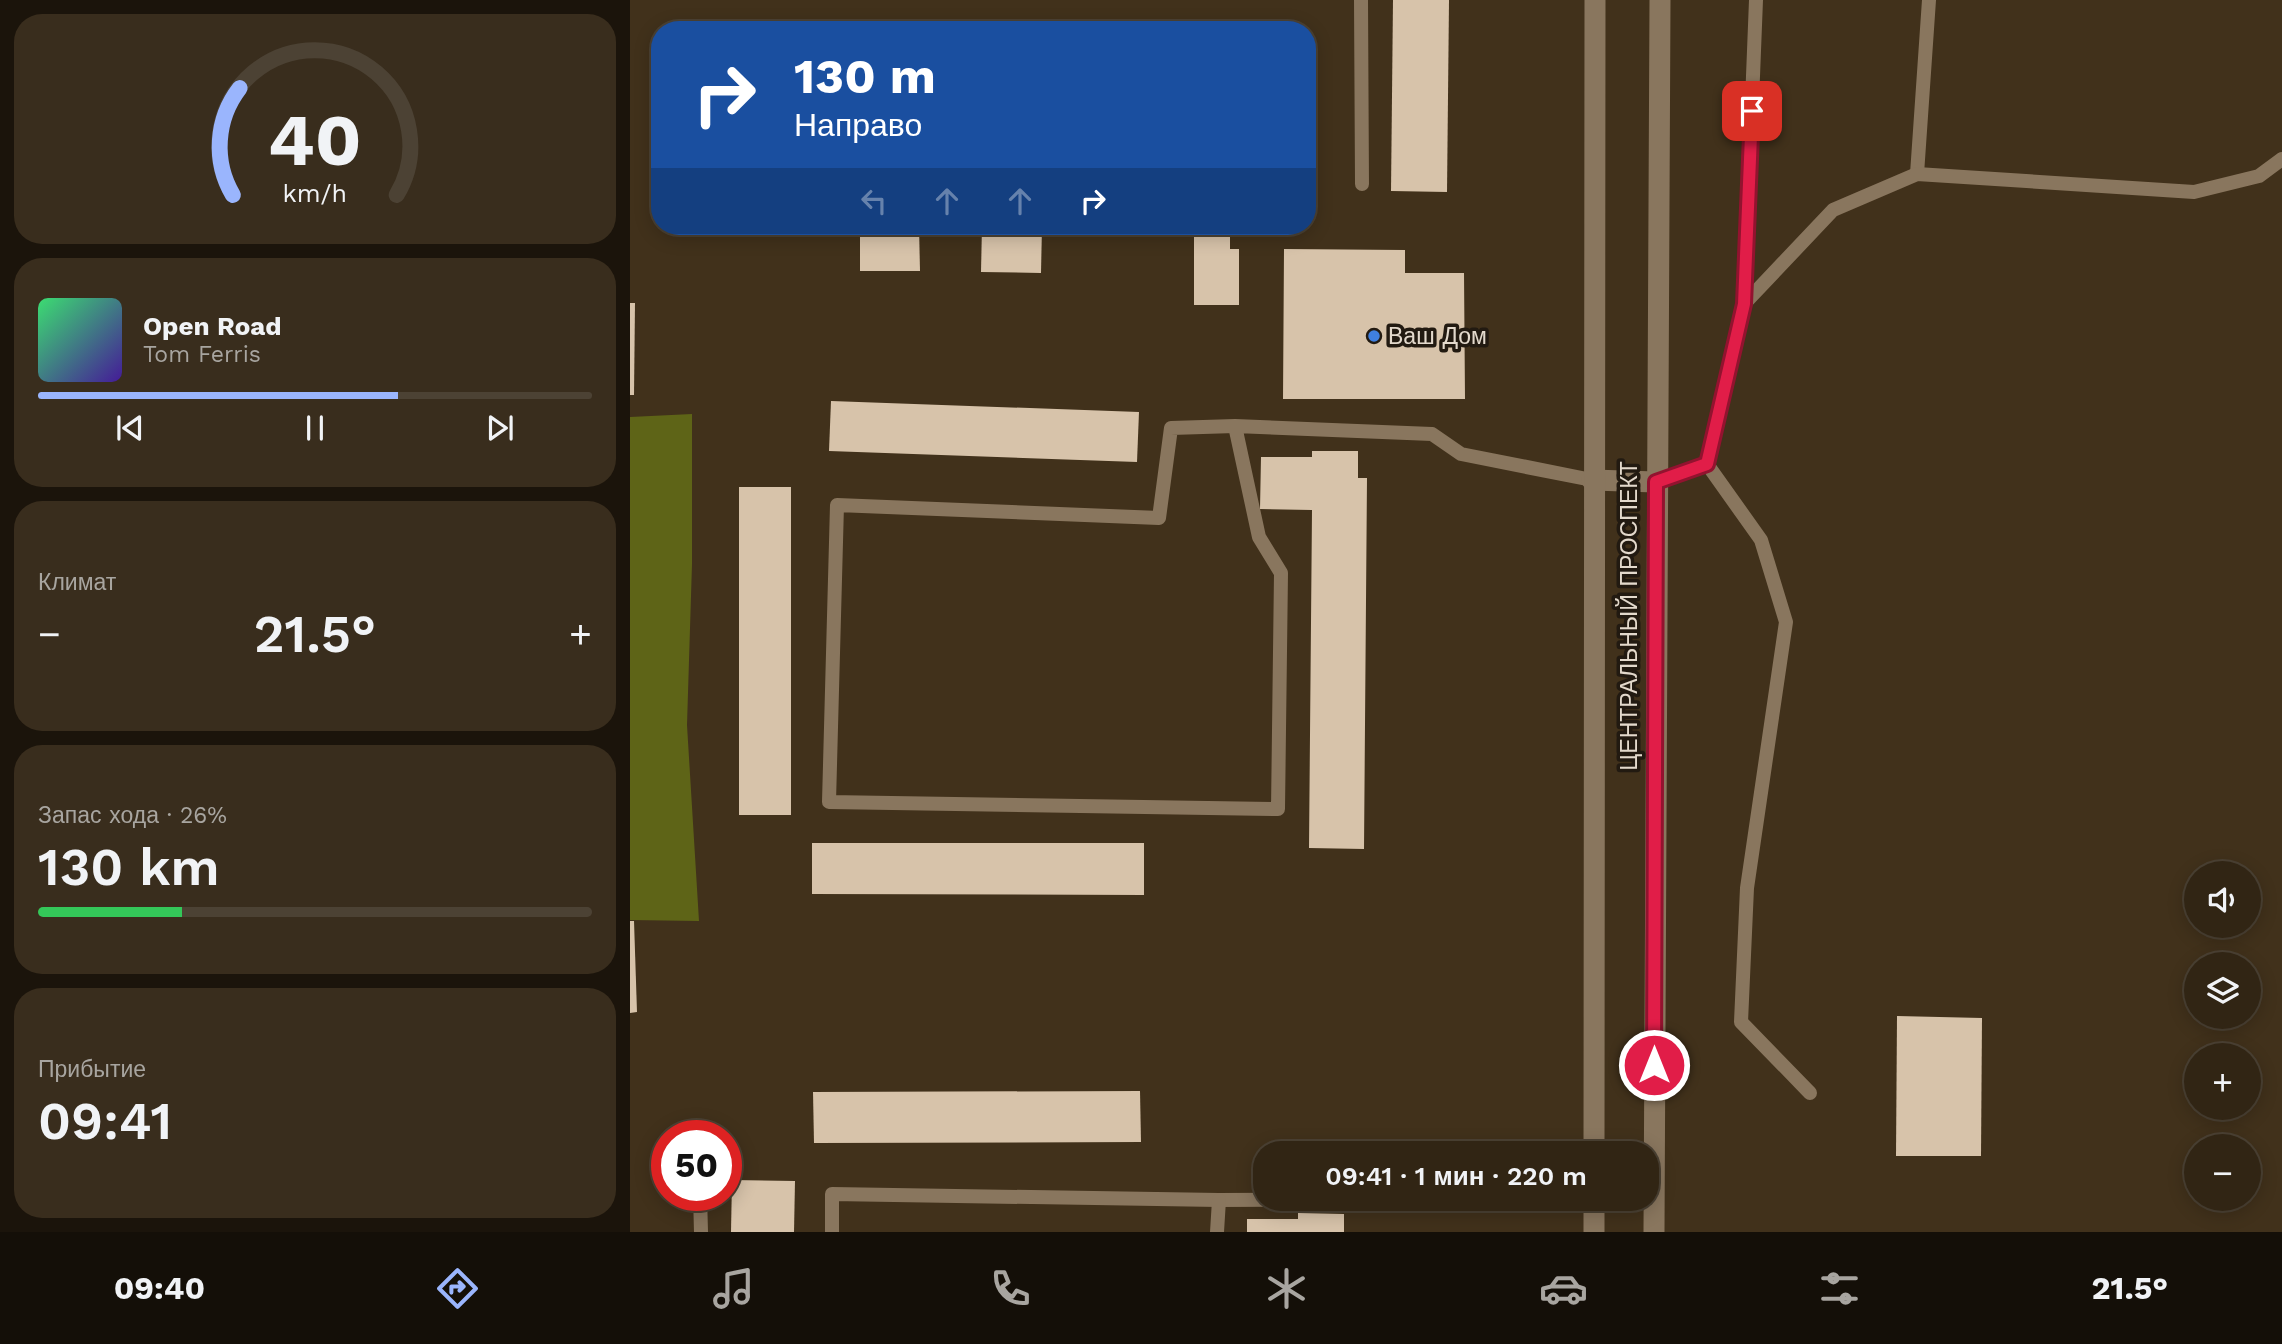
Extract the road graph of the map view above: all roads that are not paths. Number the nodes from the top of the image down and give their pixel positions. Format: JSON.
{"nodes":[{"id":1,"x":1361,"y":0,"type":"edge"},
{"id":2,"x":1595,"y":0,"type":"edge"},
{"id":3,"x":1660,"y":0,"type":"edge"},
{"id":4,"x":1756,"y":0,"type":"edge"},
{"id":5,"x":1929,"y":0,"type":"edge"},
{"id":6,"x":2282,"y":159,"type":"edge"},
{"id":7,"x":1917,"y":174,"type":"junction"},
{"id":8,"x":1362,"y":184,"type":"dead end"},
{"id":9,"x":1744,"y":304,"type":"junction"},
{"id":10,"x":1262,"y":418,"type":"dead end"},
{"id":11,"x":1235,"y":426,"type":"junction"},
{"id":12,"x":1707,"y":464,"type":"junction"},
{"id":13,"x":1592,"y":480,"type":"junction"},
{"id":14,"x":1656,"y":482,"type":"junction"},
{"id":15,"x":1810,"y":1093,"type":"dead end"},
{"id":16,"x":1594,"y":1141,"type":"edge"},
{"id":17,"x":1219,"y":1200,"type":"junction"},
{"id":18,"x":1253,"y":1200,"type":"edge"},
{"id":19,"x":701,"y":1211,"type":"edge"},
{"id":20,"x":1594,"y":1211,"type":"edge"},
{"id":21,"x":702,"y":1232,"type":"edge"},
{"id":22,"x":832,"y":1232,"type":"edge"},
{"id":23,"x":1217,"y":1232,"type":"edge"},
{"id":24,"x":1594,"y":1232,"type":"edge"},
{"id":25,"x":1654,"y":1232,"type":"edge"}],
"edges":[{"from":1,"to":8,"type":"lane"},
{"from":2,"to":13,"type":"main road","name":"ЦЕНТРАЛЬНЫЙ ПРОСПЕКТ"},
{"from":3,"to":14,"type":"main road","name":"ЦЕНТРАЛЬНЫЙ ПРОСПЕКТ"},
{"from":4,"to":9,"type":"lane"},
{"from":5,"to":7,"type":"lane"},
{"from":6,"to":7,"type":"lane"},
{"from":7,"to":9,"type":"lane"},
{"from":9,"to":12,"type":"lane"},
{"from":10,"to":11,"type":"lane"},
{"from":11,"to":11,"type":"lane"},
{"from":11,"to":13,"type":"lane"},
{"from":12,"to":14,"type":"lane"},
{"from":12,"to":15,"type":"lane"},
{"from":13,"to":14,"type":"main road"},
{"from":13,"to":16,"type":"main road","name":"ЦЕНТРАЛЬНЫЙ ПРОСПЕКТ"},
{"from":14,"to":25,"type":"main road","name":"ЦЕНТРАЛЬНЫЙ ПРОСПЕКТ"},
{"from":17,"to":18,"type":"lane"},
{"from":17,"to":22,"type":"lane"},
{"from":17,"to":23,"type":"lane"},
{"from":19,"to":21,"type":"lane"},
{"from":20,"to":24,"type":"main road"}]}
